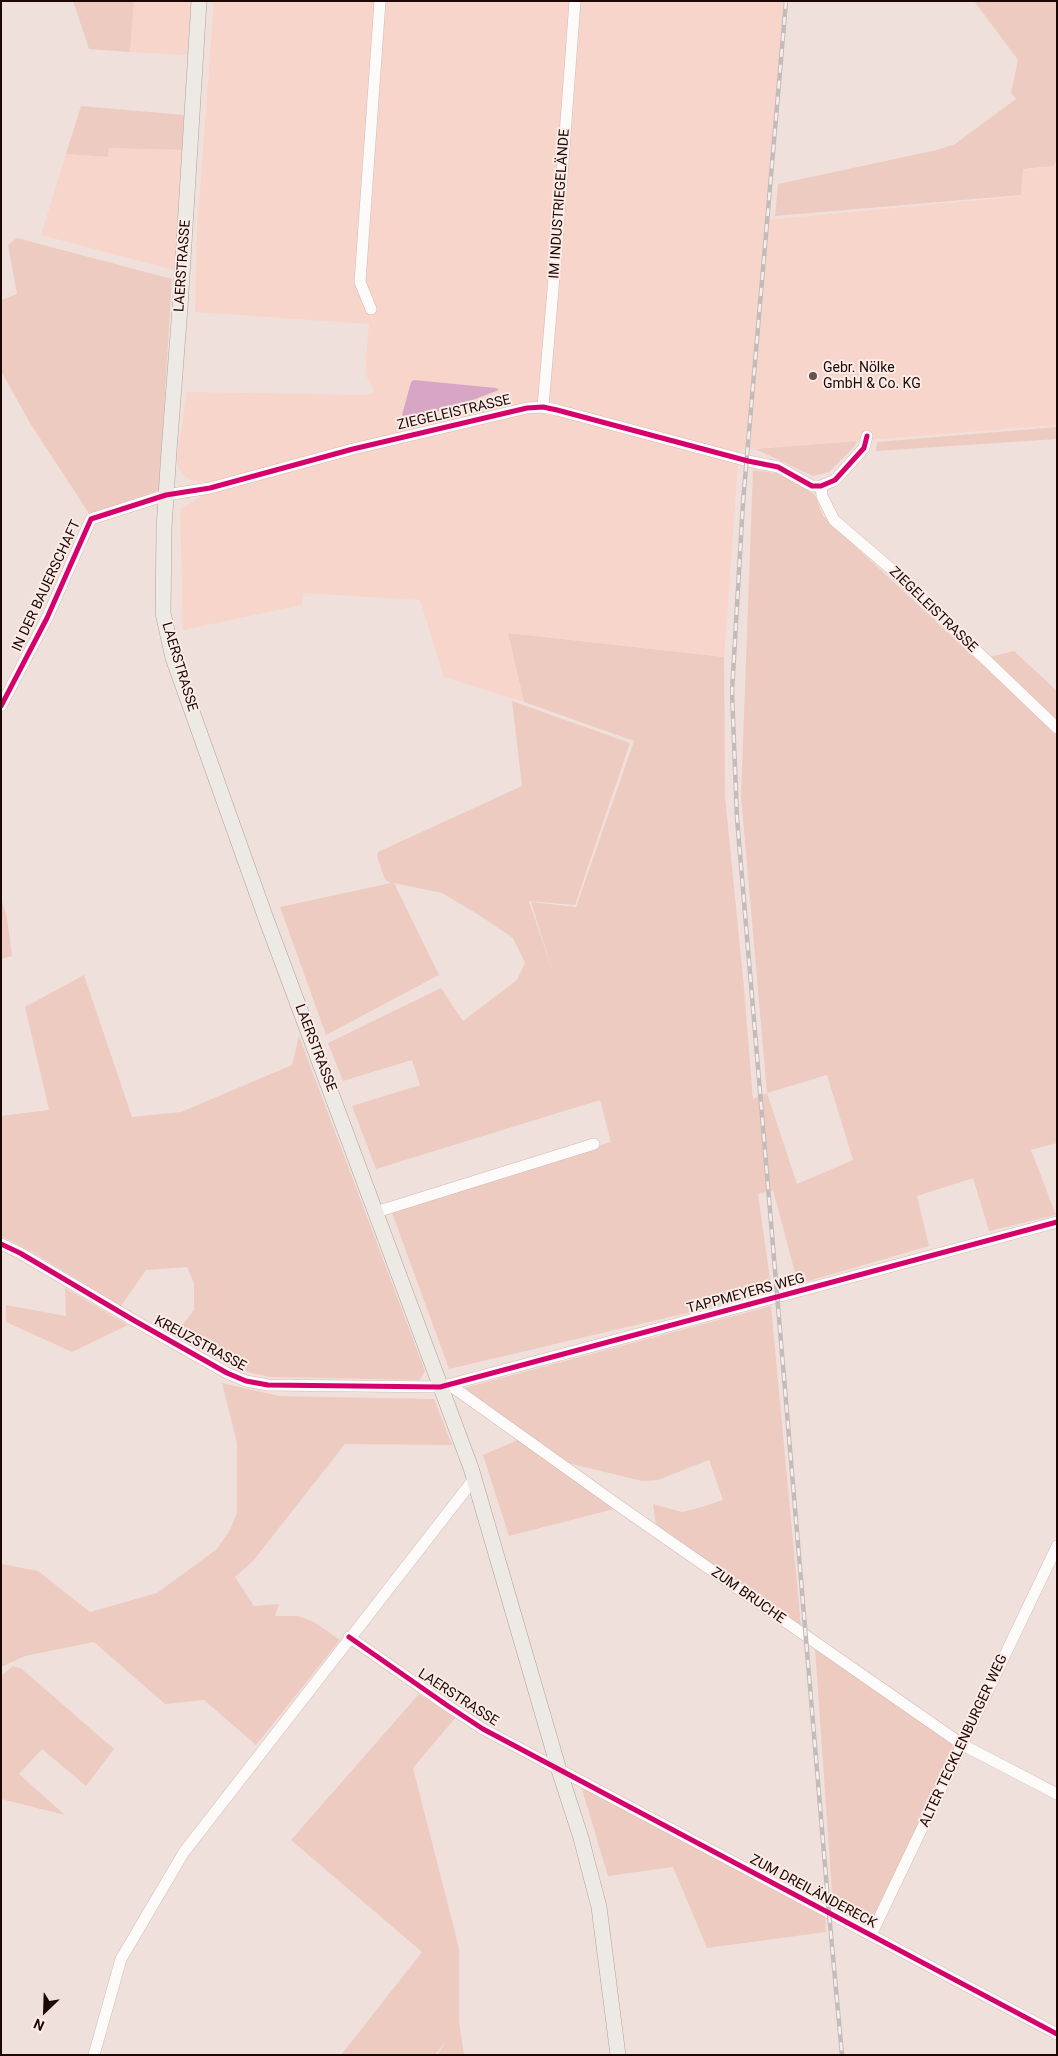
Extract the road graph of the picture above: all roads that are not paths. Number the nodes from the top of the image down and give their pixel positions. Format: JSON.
{"nodes":[{"id":1,"x":199,"y":1,"type":"edge"},
{"id":2,"x":380,"y":1,"type":"edge"},
{"id":3,"x":575,"y":1,"type":"edge"},
{"id":4,"x":371,"y":309,"type":"dead end"},
{"id":5,"x":543,"y":408,"type":"junction"},
{"id":6,"x":868,"y":436,"type":"dead end"},
{"id":7,"x":820,"y":486,"type":"junction"},
{"id":8,"x":166,"y":495,"type":"junction"},
{"id":9,"x":1,"y":706,"type":"edge"},
{"id":10,"x":1057,"y":728,"type":"edge"},
{"id":11,"x":594,"y":1144,"type":"dead end"},
{"id":12,"x":376,"y":1212,"type":"junction"},
{"id":13,"x":1057,"y":1222,"type":"edge"},
{"id":14,"x":1,"y":1244,"type":"edge"},
{"id":15,"x":444,"y":1386,"type":"junction"},
{"id":16,"x":474,"y":1479,"type":"junction"},
{"id":17,"x":1057,"y":1546,"type":"edge"},
{"id":18,"x":349,"y":1637,"type":"junction"},
{"id":19,"x":963,"y":1745,"type":"junction"},
{"id":20,"x":559,"y":1770,"type":"junction"},
{"id":21,"x":1057,"y":1794,"type":"edge"},
{"id":22,"x":871,"y":1935,"type":"junction"},
{"id":23,"x":1057,"y":2034,"type":"edge"},
{"id":24,"x":94,"y":2055,"type":"edge"},
{"id":25,"x":618,"y":2055,"type":"edge"}],
"edges":[{"from":1,"to":8,"type":"main road","name":"LAERSTRASSE"},
{"from":2,"to":4,"type":"street"},
{"from":3,"to":5,"type":"street","name":"IM INDUSTRIEGELÄNDE"},
{"from":5,"to":7,"type":"street","name":"ZIEGELEISTRASSE"},
{"from":5,"to":8,"type":"street","name":"ZIEGELEISTRASSE"},
{"from":6,"to":7,"type":"street"},
{"from":7,"to":10,"type":"street","name":"ZIEGELEISTRASSE"},
{"from":8,"to":9,"type":"street","name":"IN DER BAUERSCHAFT"},
{"from":8,"to":12,"type":"main road","name":"LAERSTRASSE"},
{"from":11,"to":12,"type":"street"},
{"from":12,"to":15,"type":"main road","name":"LAERSTRASSE"},
{"from":13,"to":15,"type":"street","name":"TAPPMEYERS WEG"},
{"from":14,"to":15,"type":"street","name":"KREUZSTRASSE"},
{"from":15,"to":16,"type":"main road","name":"LAERSTRASSE"},
{"from":15,"to":19,"type":"street","name":"ZUM BRUCHE"},
{"from":16,"to":18,"type":"street"},
{"from":16,"to":20,"type":"main road","name":"LAERSTRASSE"},
{"from":17,"to":19,"type":"street","name":"ALTER TECKLENBURGER WEG"},
{"from":18,"to":20,"type":"street","name":"LAERSTRASSE"},
{"from":18,"to":24,"type":"street"},
{"from":19,"to":21,"type":"street","name":"ZUM BRUCHE"},
{"from":19,"to":22,"type":"street","name":"ALTER TECKLENBURGER WEG"},
{"from":20,"to":22,"type":"street","name":"ZUM DREILÄNDERECK"},
{"from":20,"to":25,"type":"main road","name":"LAERSTRASSE"},
{"from":22,"to":23,"type":"street","name":"ZUM DREILÄNDERECK"}]}
